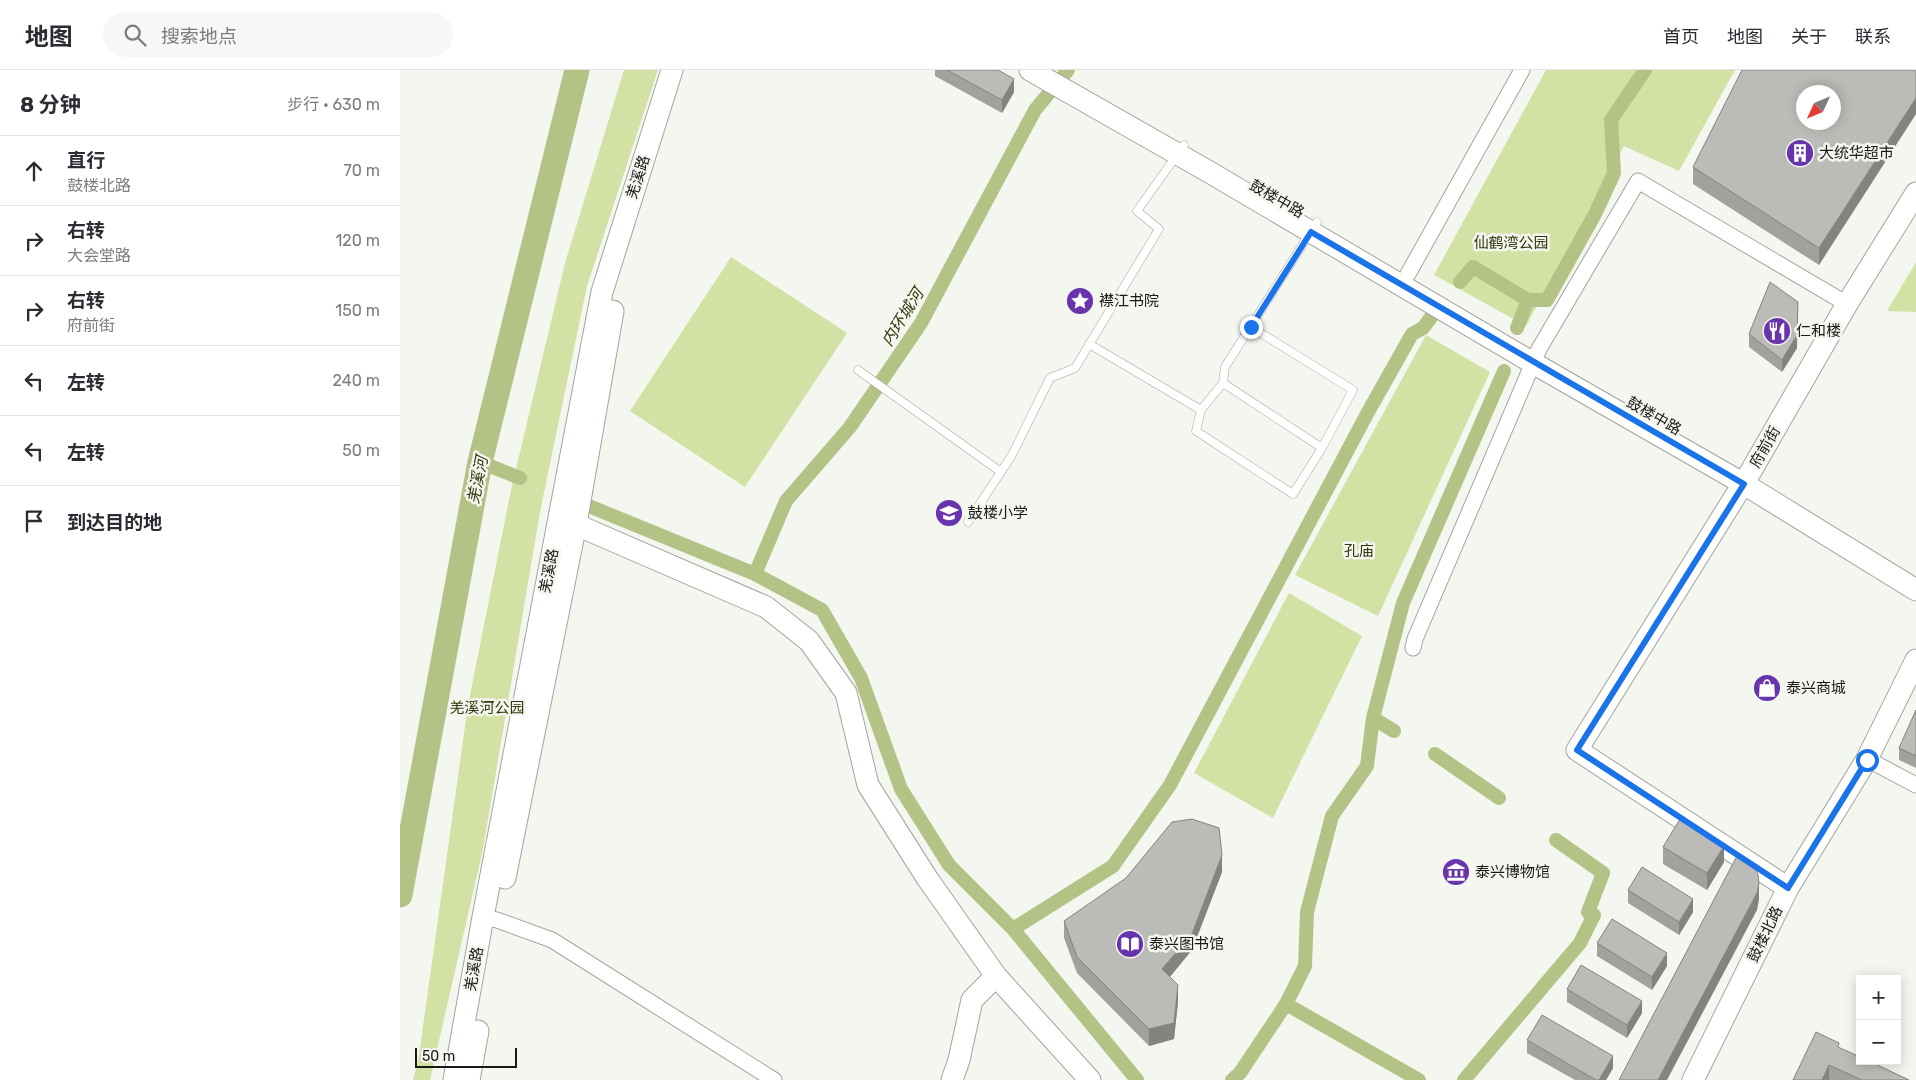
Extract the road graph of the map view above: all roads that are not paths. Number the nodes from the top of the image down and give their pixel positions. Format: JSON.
{"nodes":[{"id":1,"x":672,"y":70,"type":"edge"},
{"id":2,"x":687,"y":70,"type":"edge"},
{"id":3,"x":1030,"y":70,"type":"edge"},
{"id":4,"x":1522,"y":70,"type":"edge"},
{"id":5,"x":1056,"y":78,"type":"edge"},
{"id":6,"x":1180,"y":150,"type":"junction"},
{"id":7,"x":1916,"y":193,"type":"edge"},
{"id":8,"x":1314,"y":227,"type":"junction"},
{"id":9,"x":1408,"y":274,"type":"junction"},
{"id":10,"x":1847,"y":304,"type":"junction"},
{"id":11,"x":1251,"y":327,"type":"junction"},
{"id":12,"x":1089,"y":344,"type":"junction"},
{"id":13,"x":1536,"y":356,"type":"junction"},
{"id":14,"x":858,"y":370,"type":"dead end"},
{"id":15,"x":1223,"y":384,"type":"junction"},
{"id":16,"x":1201,"y":410,"type":"junction"},
{"id":17,"x":1322,"y":448,"type":"junction"},
{"id":18,"x":1001,"y":472,"type":"junction"},
{"id":19,"x":1748,"y":478,"type":"junction"},
{"id":20,"x":568,"y":520,"type":"junction"},
{"id":21,"x":968,"y":522,"type":"dead end"},
{"id":22,"x":1916,"y":574,"type":"edge"},
{"id":23,"x":1916,"y":590,"type":"edge"},
{"id":24,"x":1413,"y":648,"type":"dead end"},
{"id":25,"x":1916,"y":660,"type":"edge"},
{"id":26,"x":1867,"y":760,"type":"junction"},
{"id":27,"x":1916,"y":785,"type":"edge"},
{"id":28,"x":1788,"y":888,"type":"junction"},
{"id":29,"x":490,"y":918,"type":"junction"},
{"id":30,"x":996,"y":976,"type":"junction"},
{"id":31,"x":454,"y":1080,"type":"edge"},
{"id":32,"x":469,"y":1080,"type":"edge"},
{"id":33,"x":774,"y":1080,"type":"edge"},
{"id":34,"x":952,"y":1080,"type":"edge"},
{"id":35,"x":1090,"y":1080,"type":"edge"},
{"id":36,"x":1693,"y":1080,"type":"edge"}],
"edges":[{"from":1,"to":20,"type":"street","name":"羌溪路"},
{"from":2,"to":20,"type":"street","name":"羌溪路"},
{"from":3,"to":5,"type":"street","name":"鼓楼中路"},
{"from":4,"to":9,"type":"street"},
{"from":5,"to":6,"type":"street","name":"鼓楼中路"},
{"from":6,"to":8,"type":"street","name":"鼓楼中路"},
{"from":6,"to":12,"type":"lane"},
{"from":7,"to":10,"type":"street","name":"府前街"},
{"from":8,"to":9,"type":"street","name":"鼓楼中路"},
{"from":8,"to":11,"type":"lane"},
{"from":8,"to":13,"type":"street"},
{"from":9,"to":13,"type":"street","name":"鼓楼中路"},
{"from":10,"to":13,"type":"street"},
{"from":10,"to":19,"type":"street","name":"府前街"},
{"from":11,"to":15,"type":"lane"},
{"from":11,"to":17,"type":"lane"},
{"from":12,"to":16,"type":"lane"},
{"from":12,"to":18,"type":"lane"},
{"from":13,"to":19,"type":"street","name":"鼓楼中路"},
{"from":13,"to":24,"type":"street"},
{"from":14,"to":18,"type":"lane"},
{"from":15,"to":16,"type":"lane"},
{"from":15,"to":17,"type":"lane"},
{"from":16,"to":17,"type":"lane"},
{"from":18,"to":21,"type":"lane"},
{"from":19,"to":22,"type":"street","name":"鼓楼中路"},
{"from":19,"to":23,"type":"street"},
{"from":19,"to":28,"type":"street","name":"府前街"},
{"from":20,"to":29,"type":"street","name":"羌溪路"},
{"from":20,"to":30,"type":"street"},
{"from":25,"to":26,"type":"street","name":"鼓楼北路"},
{"from":26,"to":27,"type":"street"},
{"from":26,"to":28,"type":"street","name":"鼓楼北路"},
{"from":28,"to":36,"type":"street","name":"鼓楼北路"},
{"from":29,"to":31,"type":"street","name":"羌溪路"},
{"from":29,"to":32,"type":"street","name":"羌溪路"},
{"from":29,"to":33,"type":"street"},
{"from":30,"to":34,"type":"street"},
{"from":30,"to":35,"type":"street"}]}
